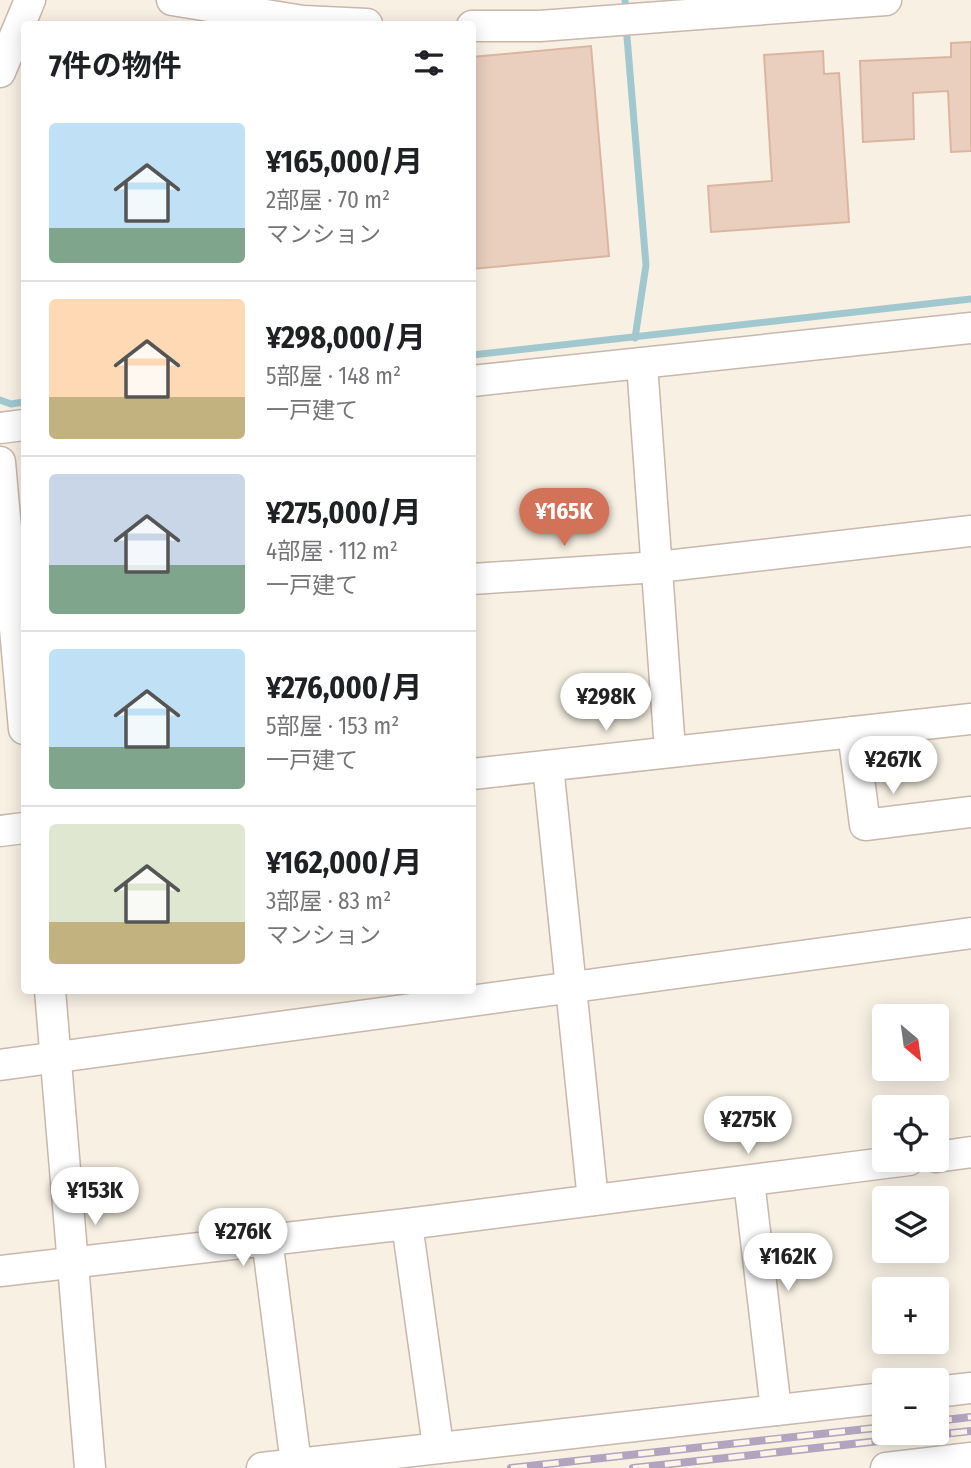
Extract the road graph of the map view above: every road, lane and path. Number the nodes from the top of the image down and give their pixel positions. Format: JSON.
{"nodes":[{"id":1,"x":30,"y":0,"type":"edge"},
{"id":2,"x":172,"y":0,"type":"edge"},
{"id":3,"x":886,"y":0,"type":"edge"},
{"id":4,"x":21,"y":21,"type":"edge"},
{"id":5,"x":303,"y":21,"type":"edge"},
{"id":6,"x":21,"y":22,"type":"edge"},
{"id":7,"x":476,"y":26,"type":"edge"},
{"id":8,"x":0,"y":72,"type":"edge"},
{"id":9,"x":971,"y":328,"type":"edge"},
{"id":10,"x":642,"y":364,"type":"junction"},
{"id":11,"x":476,"y":381,"type":"edge"},
{"id":12,"x":21,"y":425,"type":"edge"},
{"id":13,"x":0,"y":428,"type":"edge"},
{"id":14,"x":0,"y":462,"type":"edge"},
{"id":15,"x":971,"y":531,"type":"edge"},
{"id":16,"x":658,"y":567,"type":"junction"},
{"id":17,"x":476,"y":579,"type":"edge"},
{"id":18,"x":19,"y":626,"type":"edge"},
{"id":19,"x":21,"y":667,"type":"edge"},
{"id":20,"x":971,"y":719,"type":"edge"},
{"id":21,"x":853,"y":732,"type":"junction"},
{"id":22,"x":670,"y":750,"type":"junction"},
{"id":23,"x":548,"y":766,"type":"junction"},
{"id":24,"x":476,"y":774,"type":"edge"},
{"id":25,"x":971,"y":812,"type":"edge"},
{"id":26,"x":21,"y":828,"type":"edge"},
{"id":27,"x":0,"y":831,"type":"edge"},
{"id":28,"x":971,"y":933,"type":"edge"},
{"id":29,"x":571,"y":989,"type":"junction"},
{"id":30,"x":50,"y":994,"type":"edge"},
{"id":31,"x":57,"y":1058,"type":"junction"},
{"id":32,"x":0,"y":1065,"type":"edge"},
{"id":33,"x":971,"y":1152,"type":"edge"},
{"id":34,"x":949,"y":1155,"type":"edge"},
{"id":35,"x":872,"y":1165,"type":"edge"},
{"id":36,"x":749,"y":1181,"type":"junction"},
{"id":37,"x":593,"y":1200,"type":"junction"},
{"id":38,"x":407,"y":1224,"type":"junction"},
{"id":39,"x":267,"y":1239,"type":"junction"},
{"id":40,"x":72,"y":1263,"type":"junction"},
{"id":41,"x":0,"y":1271,"type":"edge"},
{"id":42,"x":971,"y":1388,"type":"edge"},
{"id":43,"x":949,"y":1391,"type":"edge"},
{"id":44,"x":872,"y":1399,"type":"edge"},
{"id":45,"x":776,"y":1410,"type":"junction"},
{"id":46,"x":438,"y":1446,"type":"junction"},
{"id":47,"x":971,"y":1458,"type":"edge"},
{"id":48,"x":296,"y":1464,"type":"junction"},
{"id":49,"x":90,"y":1468,"type":"edge"},
{"id":50,"x":262,"y":1468,"type":"edge"},
{"id":51,"x":886,"y":1468,"type":"edge"}],
"edges":[{"from":1,"to":4,"type":"street"},
{"from":2,"to":5,"type":"street"},
{"from":3,"to":7,"type":"street"},
{"from":6,"to":8,"type":"street"},
{"from":9,"to":10,"type":"street"},
{"from":10,"to":11,"type":"street"},
{"from":10,"to":16,"type":"street"},
{"from":12,"to":13,"type":"street"},
{"from":14,"to":18,"type":"street"},
{"from":15,"to":16,"type":"street"},
{"from":16,"to":17,"type":"street"},
{"from":16,"to":22,"type":"street"},
{"from":18,"to":19,"type":"street"},
{"from":20,"to":21,"type":"street"},
{"from":21,"to":22,"type":"street"},
{"from":21,"to":25,"type":"street"},
{"from":22,"to":23,"type":"street"},
{"from":23,"to":24,"type":"street"},
{"from":23,"to":29,"type":"street"},
{"from":26,"to":27,"type":"street"},
{"from":28,"to":29,"type":"street"},
{"from":29,"to":31,"type":"street"},
{"from":29,"to":37,"type":"street"},
{"from":30,"to":31,"type":"street"},
{"from":31,"to":32,"type":"street"},
{"from":31,"to":40,"type":"street"},
{"from":33,"to":34,"type":"street"},
{"from":35,"to":36,"type":"street"},
{"from":36,"to":37,"type":"street"},
{"from":36,"to":45,"type":"street"},
{"from":37,"to":38,"type":"street"},
{"from":38,"to":39,"type":"street"},
{"from":38,"to":46,"type":"street"},
{"from":39,"to":40,"type":"street"},
{"from":39,"to":48,"type":"street"},
{"from":40,"to":41,"type":"street"},
{"from":40,"to":49,"type":"street"},
{"from":42,"to":43,"type":"street"},
{"from":44,"to":45,"type":"street"},
{"from":45,"to":46,"type":"street"},
{"from":46,"to":48,"type":"street"},
{"from":47,"to":51,"type":"street"},
{"from":48,"to":50,"type":"street"}]}
